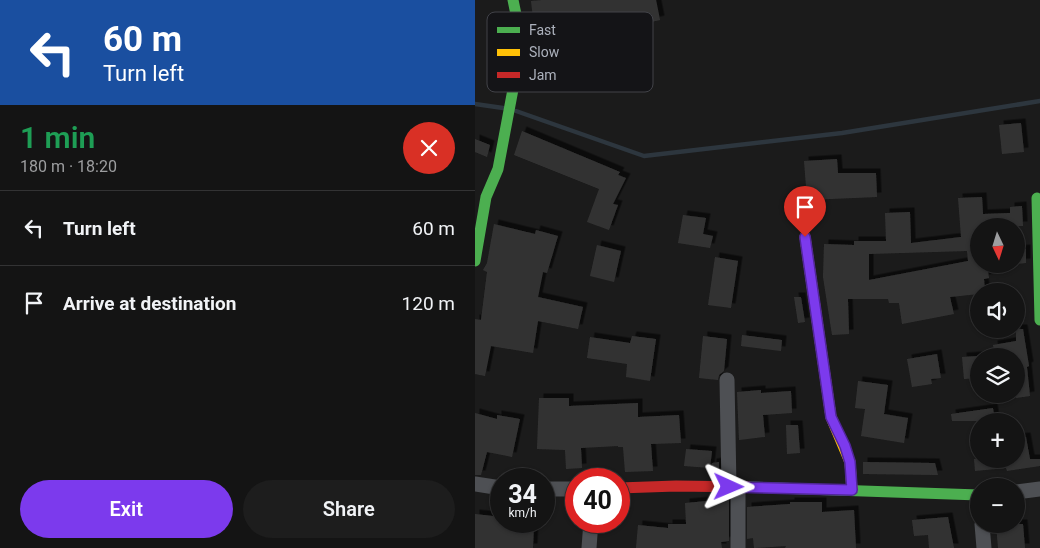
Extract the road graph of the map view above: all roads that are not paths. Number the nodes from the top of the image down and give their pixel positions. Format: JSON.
{"nodes":[{"id":1,"x":513,"y":92,"type":"edge"},
{"id":2,"x":1037,"y":198,"type":"dead end"},
{"id":3,"x":805,"y":237,"type":"dead end"},
{"id":4,"x":475,"y":261,"type":"edge"},
{"id":5,"x":1040,"y":320,"type":"edge"},
{"id":6,"x":727,"y":380,"type":"dead end"},
{"id":7,"x":475,"y":484,"type":"edge"},
{"id":8,"x":490,"y":486,"type":"edge"},
{"id":9,"x":734,"y":487,"type":"junction"},
{"id":10,"x":630,"y":488,"type":"edge"},
{"id":11,"x":1040,"y":489,"type":"edge"},
{"id":12,"x":852,"y":490,"type":"junction"},
{"id":13,"x":1025,"y":491,"type":"edge"},
{"id":14,"x":970,"y":495,"type":"edge"},
{"id":15,"x":590,"y":533,"type":"edge"},
{"id":16,"x":983,"y":533,"type":"edge"},
{"id":17,"x":589,"y":548,"type":"edge"},
{"id":18,"x":738,"y":548,"type":"edge"},
{"id":19,"x":984,"y":548,"type":"edge"}],
"edges":[{"from":1,"to":4,"type":"street"},
{"from":2,"to":5,"type":"street"},
{"from":3,"to":12,"type":"street"},
{"from":6,"to":9,"type":"street"},
{"from":7,"to":8,"type":"street"},
{"from":9,"to":10,"type":"street"},
{"from":9,"to":12,"type":"street"},
{"from":9,"to":18,"type":"street"},
{"from":11,"to":13,"type":"street"},
{"from":12,"to":14,"type":"street"},
{"from":15,"to":17,"type":"street"},
{"from":16,"to":19,"type":"street"}]}
